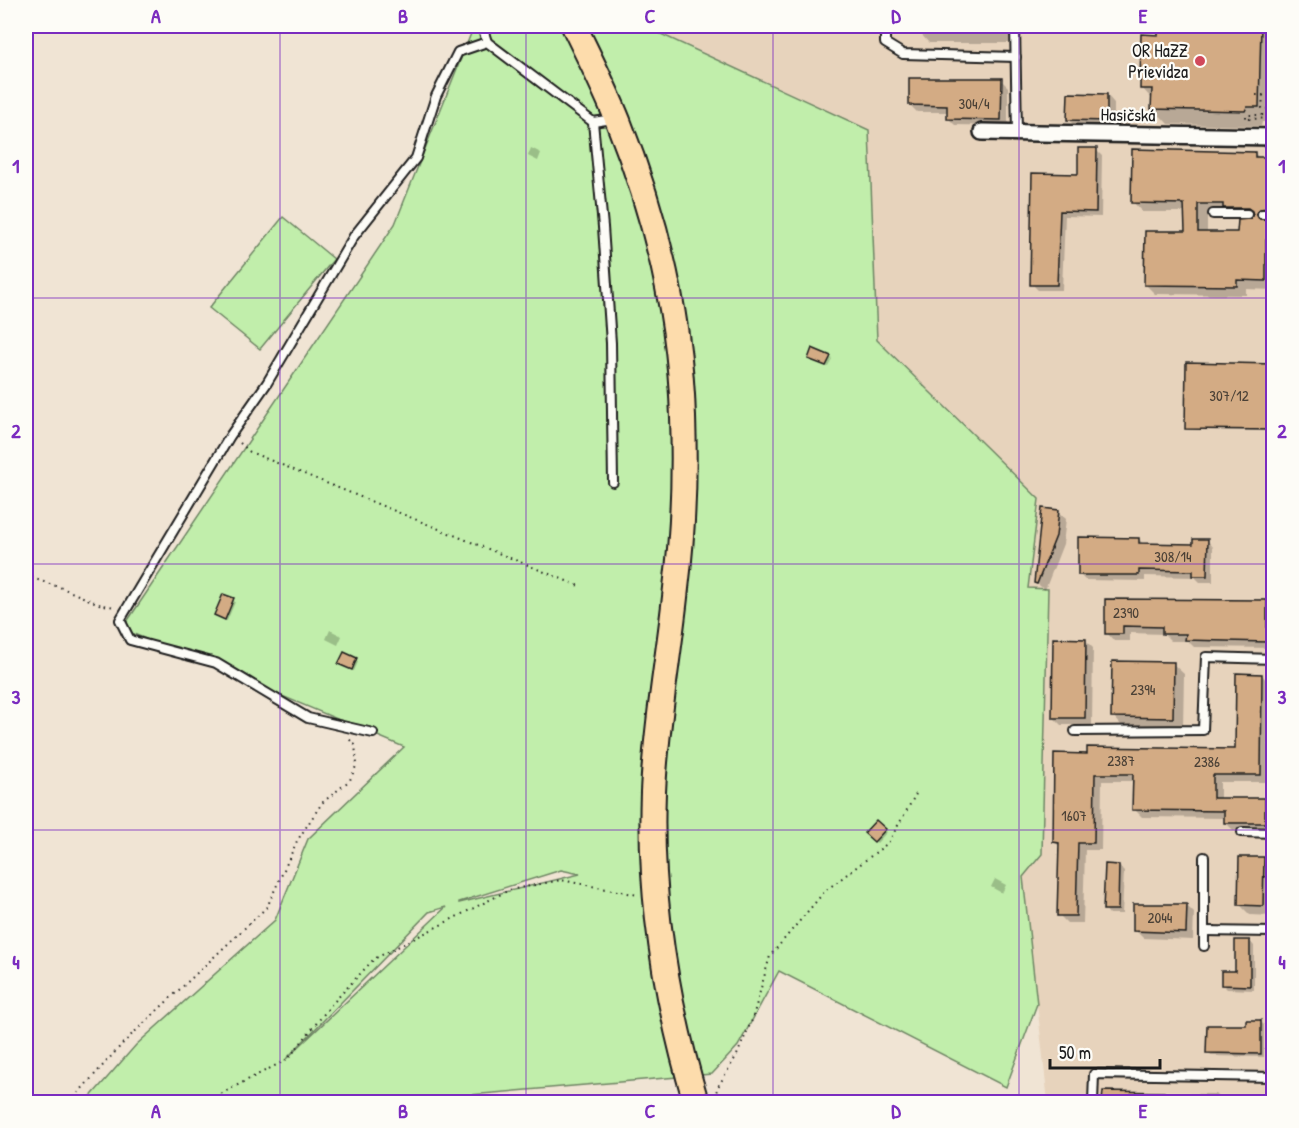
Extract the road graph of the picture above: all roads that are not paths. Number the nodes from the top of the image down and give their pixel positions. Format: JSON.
{"nodes":[{"id":1,"x":482,"y":26,"type":"edge"},
{"id":2,"x":574,"y":26,"type":"edge"},
{"id":3,"x":885,"y":26,"type":"edge"},
{"id":4,"x":1015,"y":26,"type":"edge"},
{"id":5,"x":487,"y":42,"type":"junction"},
{"id":6,"x":1016,"y":57,"type":"junction"},
{"id":7,"x":617,"y":118,"type":"junction"},
{"id":8,"x":593,"y":122,"type":"junction"},
{"id":9,"x":982,"y":132,"type":"dead end"},
{"id":10,"x":1017,"y":132,"type":"junction"},
{"id":11,"x":1274,"y":137,"type":"edge"},
{"id":12,"x":1213,"y":214,"type":"dead end"},
{"id":13,"x":1247,"y":214,"type":"dead end"},
{"id":14,"x":1262,"y":214,"type":"dead end"},
{"id":15,"x":1274,"y":214,"type":"edge"},
{"id":16,"x":614,"y":482,"type":"dead end"},
{"id":17,"x":1274,"y":659,"type":"edge"},
{"id":18,"x":1075,"y":731,"type":"dead end"},
{"id":19,"x":373,"y":733,"type":"dead end"},
{"id":20,"x":1242,"y":832,"type":"dead end"},
{"id":21,"x":1274,"y":833,"type":"edge"},
{"id":22,"x":1204,"y":857,"type":"dead end"},
{"id":23,"x":1204,"y":931,"type":"junction"},
{"id":24,"x":1272,"y":932,"type":"edge"},
{"id":25,"x":1204,"y":946,"type":"dead end"},
{"id":26,"x":1274,"y":1077,"type":"edge"},
{"id":27,"x":1274,"y":1085,"type":"edge"},
{"id":28,"x":696,"y":1102,"type":"edge"},
{"id":29,"x":1093,"y":1102,"type":"edge"},
{"id":30,"x":1273,"y":1102,"type":"edge"}],
"edges":[{"from":1,"to":5,"type":"lane"},
{"from":2,"to":7,"type":"main road"},
{"from":3,"to":6,"type":"lane"},
{"from":4,"to":6,"type":"lane"},
{"from":5,"to":8,"type":"lane"},
{"from":5,"to":19,"type":"lane"},
{"from":6,"to":10,"type":"lane"},
{"from":7,"to":8,"type":"lane"},
{"from":7,"to":28,"type":"main road"},
{"from":8,"to":16,"type":"lane"},
{"from":9,"to":10,"type":"street","name":"Hasičská"},
{"from":10,"to":11,"type":"street","name":"Hasičská"},
{"from":12,"to":13,"type":"lane"},
{"from":14,"to":15,"type":"lane"},
{"from":17,"to":18,"type":"lane"},
{"from":20,"to":21,"type":"lane"},
{"from":22,"to":23,"type":"lane"},
{"from":23,"to":24,"type":"lane"},
{"from":23,"to":25,"type":"lane"},
{"from":26,"to":29,"type":"lane"},
{"from":27,"to":30,"type":"lane"}]}
